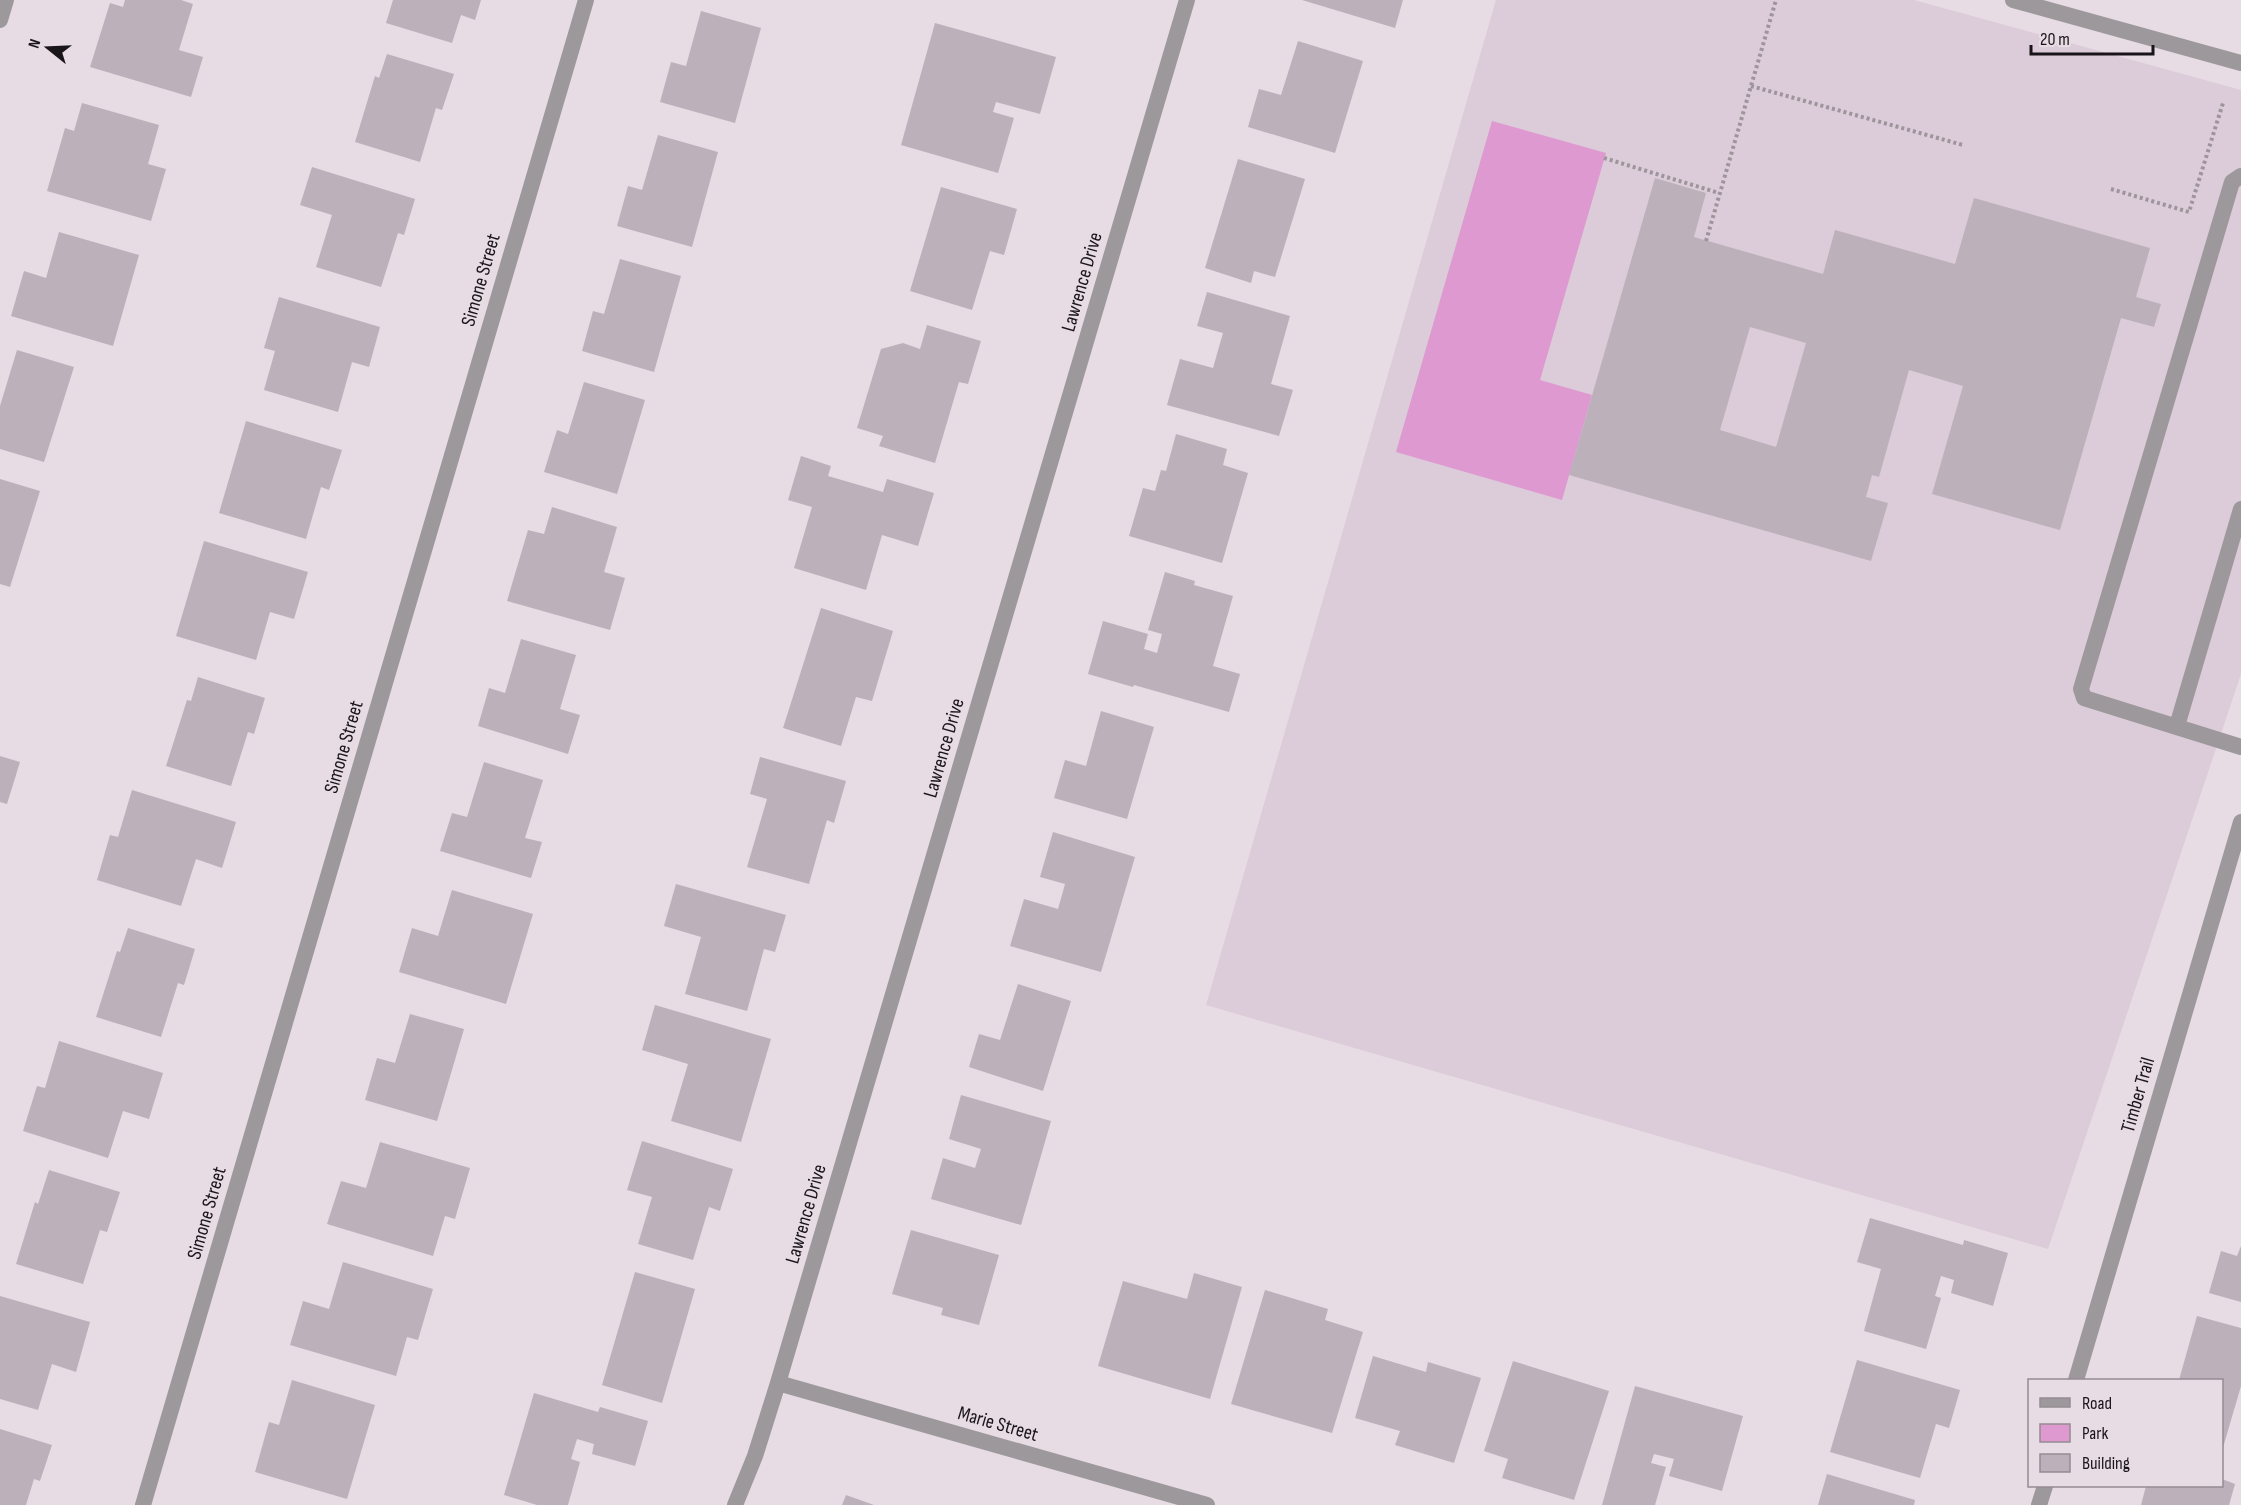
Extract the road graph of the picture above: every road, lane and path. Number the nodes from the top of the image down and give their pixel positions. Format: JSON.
{"nodes":[{"id":1,"x":6,"y":0,"type":"edge"},
{"id":2,"x":586,"y":0,"type":"edge"},
{"id":3,"x":1187,"y":0,"type":"edge"},
{"id":4,"x":1776,"y":0,"type":"edge"},
{"id":5,"x":2013,"y":0,"type":"edge"},
{"id":6,"x":0,"y":20,"type":"edge"},
{"id":7,"x":2241,"y":63,"type":"edge"},
{"id":8,"x":1751,"y":86,"type":"junction"},
{"id":9,"x":2223,"y":103,"type":"dead end"},
{"id":10,"x":1963,"y":145,"type":"dead end"},
{"id":11,"x":1604,"y":158,"type":"dead end"},
{"id":12,"x":2241,"y":176,"type":"edge"},
{"id":13,"x":2111,"y":189,"type":"dead end"},
{"id":14,"x":1719,"y":193,"type":"junction"},
{"id":15,"x":1706,"y":241,"type":"dead end"},
{"id":16,"x":2241,"y":509,"type":"edge"},
{"id":17,"x":2177,"y":726,"type":"junction"},
{"id":18,"x":2241,"y":747,"type":"edge"},
{"id":19,"x":2241,"y":822,"type":"edge"},
{"id":20,"x":2076,"y":1379,"type":"edge"},
{"id":21,"x":778,"y":1383,"type":"junction"},
{"id":22,"x":2044,"y":1487,"type":"edge"},
{"id":23,"x":142,"y":1505,"type":"edge"},
{"id":24,"x":735,"y":1505,"type":"edge"},
{"id":25,"x":1207,"y":1505,"type":"edge"},
{"id":26,"x":2040,"y":1505,"type":"edge"}],
"edges":[{"from":1,"to":6,"type":"street"},
{"from":2,"to":23,"type":"street","name":"Simone Street"},
{"from":3,"to":21,"type":"street","name":"Lawrence Drive"},
{"from":4,"to":8,"type":"path"},
{"from":5,"to":7,"type":"street"},
{"from":8,"to":10,"type":"path"},
{"from":8,"to":14,"type":"path"},
{"from":9,"to":13,"type":"path"},
{"from":11,"to":14,"type":"path"},
{"from":12,"to":17,"type":"street"},
{"from":14,"to":15,"type":"path"},
{"from":16,"to":17,"type":"street"},
{"from":17,"to":18,"type":"street"},
{"from":19,"to":20,"type":"street","name":"Timber Trail"},
{"from":21,"to":24,"type":"street","name":"Lawrence Drive"},
{"from":21,"to":25,"type":"street","name":"Marie Street"},
{"from":22,"to":26,"type":"street"}]}
